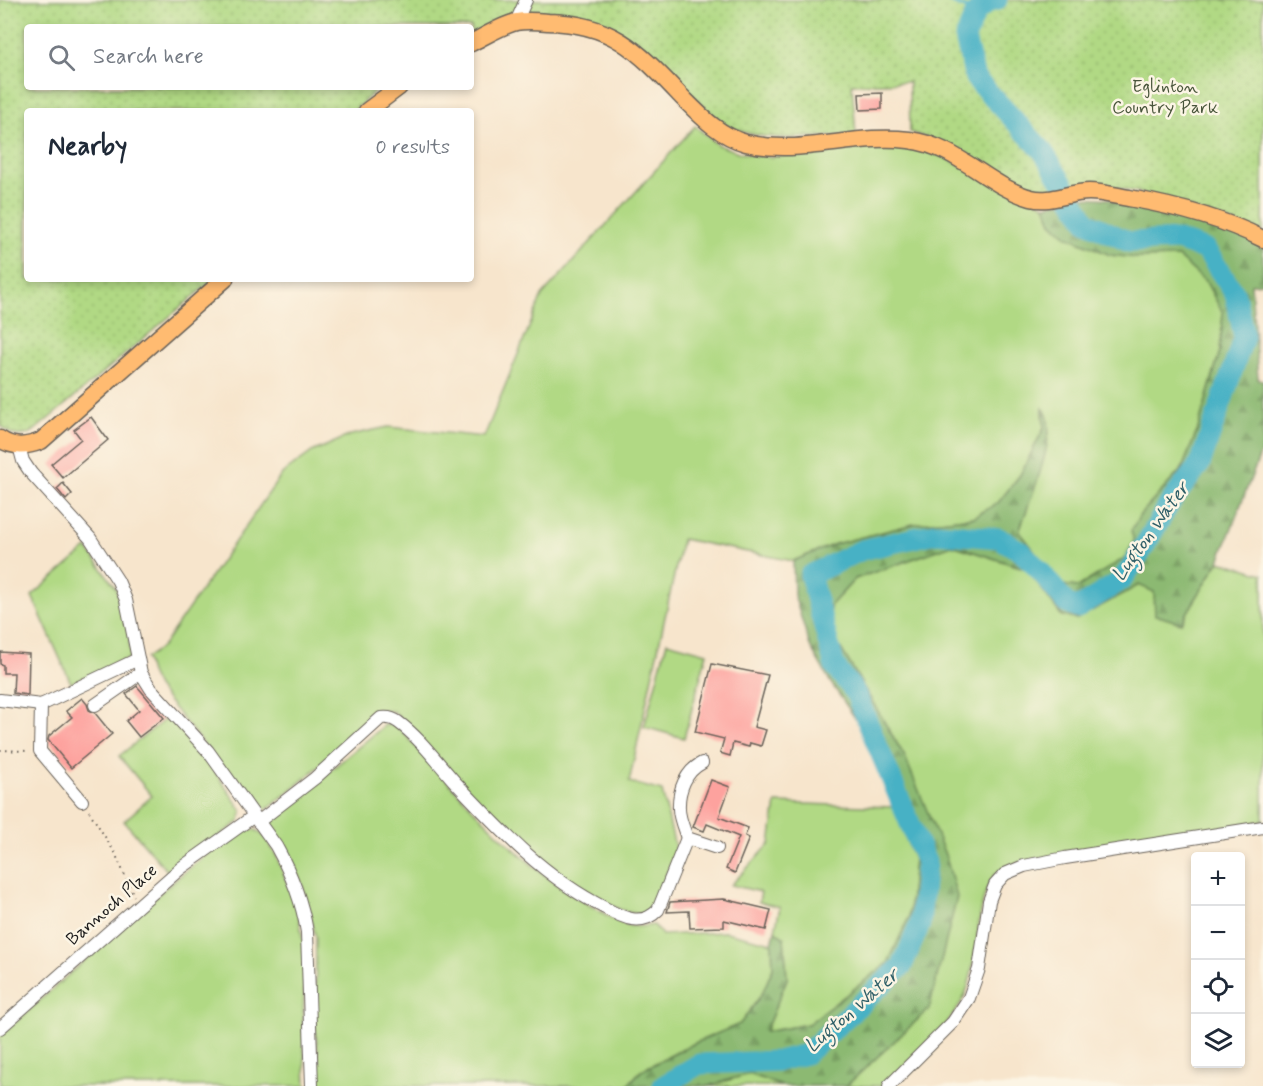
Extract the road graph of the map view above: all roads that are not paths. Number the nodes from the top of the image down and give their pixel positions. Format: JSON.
{"nodes":[{"id":1,"x":526,"y":0,"type":"edge"},
{"id":2,"x":516,"y":22,"type":"junction"},
{"id":3,"x":474,"y":42,"type":"edge"},
{"id":4,"x":395,"y":90,"type":"edge"},
{"id":5,"x":371,"y":108,"type":"edge"},
{"id":6,"x":1263,"y":238,"type":"edge"},
{"id":7,"x":222,"y":282,"type":"edge"},
{"id":8,"x":0,"y":439,"type":"edge"},
{"id":9,"x":19,"y":446,"type":"junction"},
{"id":10,"x":138,"y":659,"type":"junction"},
{"id":11,"x":141,"y":673,"type":"junction"},
{"id":12,"x":0,"y":700,"type":"edge"},
{"id":13,"x":40,"y":705,"type":"junction"},
{"id":14,"x":95,"y":705,"type":"dead end"},
{"id":15,"x":702,"y":763,"type":"dead end"},
{"id":16,"x":82,"y":801,"type":"road end"},
{"id":17,"x":256,"y":819,"type":"junction"},
{"id":18,"x":1263,"y":827,"type":"edge"},
{"id":19,"x":687,"y":837,"type":"junction"},
{"id":20,"x":717,"y":848,"type":"dead end"},
{"id":21,"x":0,"y":1028,"type":"edge"},
{"id":22,"x":312,"y":1086,"type":"edge"},
{"id":23,"x":889,"y":1086,"type":"edge"}],
"edges":[{"from":1,"to":2,"type":"street"},
{"from":2,"to":3,"type":"main road"},
{"from":2,"to":6,"type":"main road"},
{"from":4,"to":5,"type":"main road"},
{"from":7,"to":9,"type":"main road"},
{"from":8,"to":9,"type":"main road"},
{"from":9,"to":10,"type":"street"},
{"from":10,"to":11,"type":"street"},
{"from":10,"to":13,"type":"street"},
{"from":11,"to":14,"type":"street"},
{"from":11,"to":17,"type":"street"},
{"from":12,"to":13,"type":"street"},
{"from":13,"to":16,"type":"street"},
{"from":15,"to":19,"type":"street"},
{"from":17,"to":19,"type":"street","name":"Bannoch Place"},
{"from":17,"to":21,"type":"street","name":"Bannoch Place"},
{"from":17,"to":22,"type":"street"},
{"from":18,"to":23,"type":"street"},
{"from":19,"to":20,"type":"street"}]}
